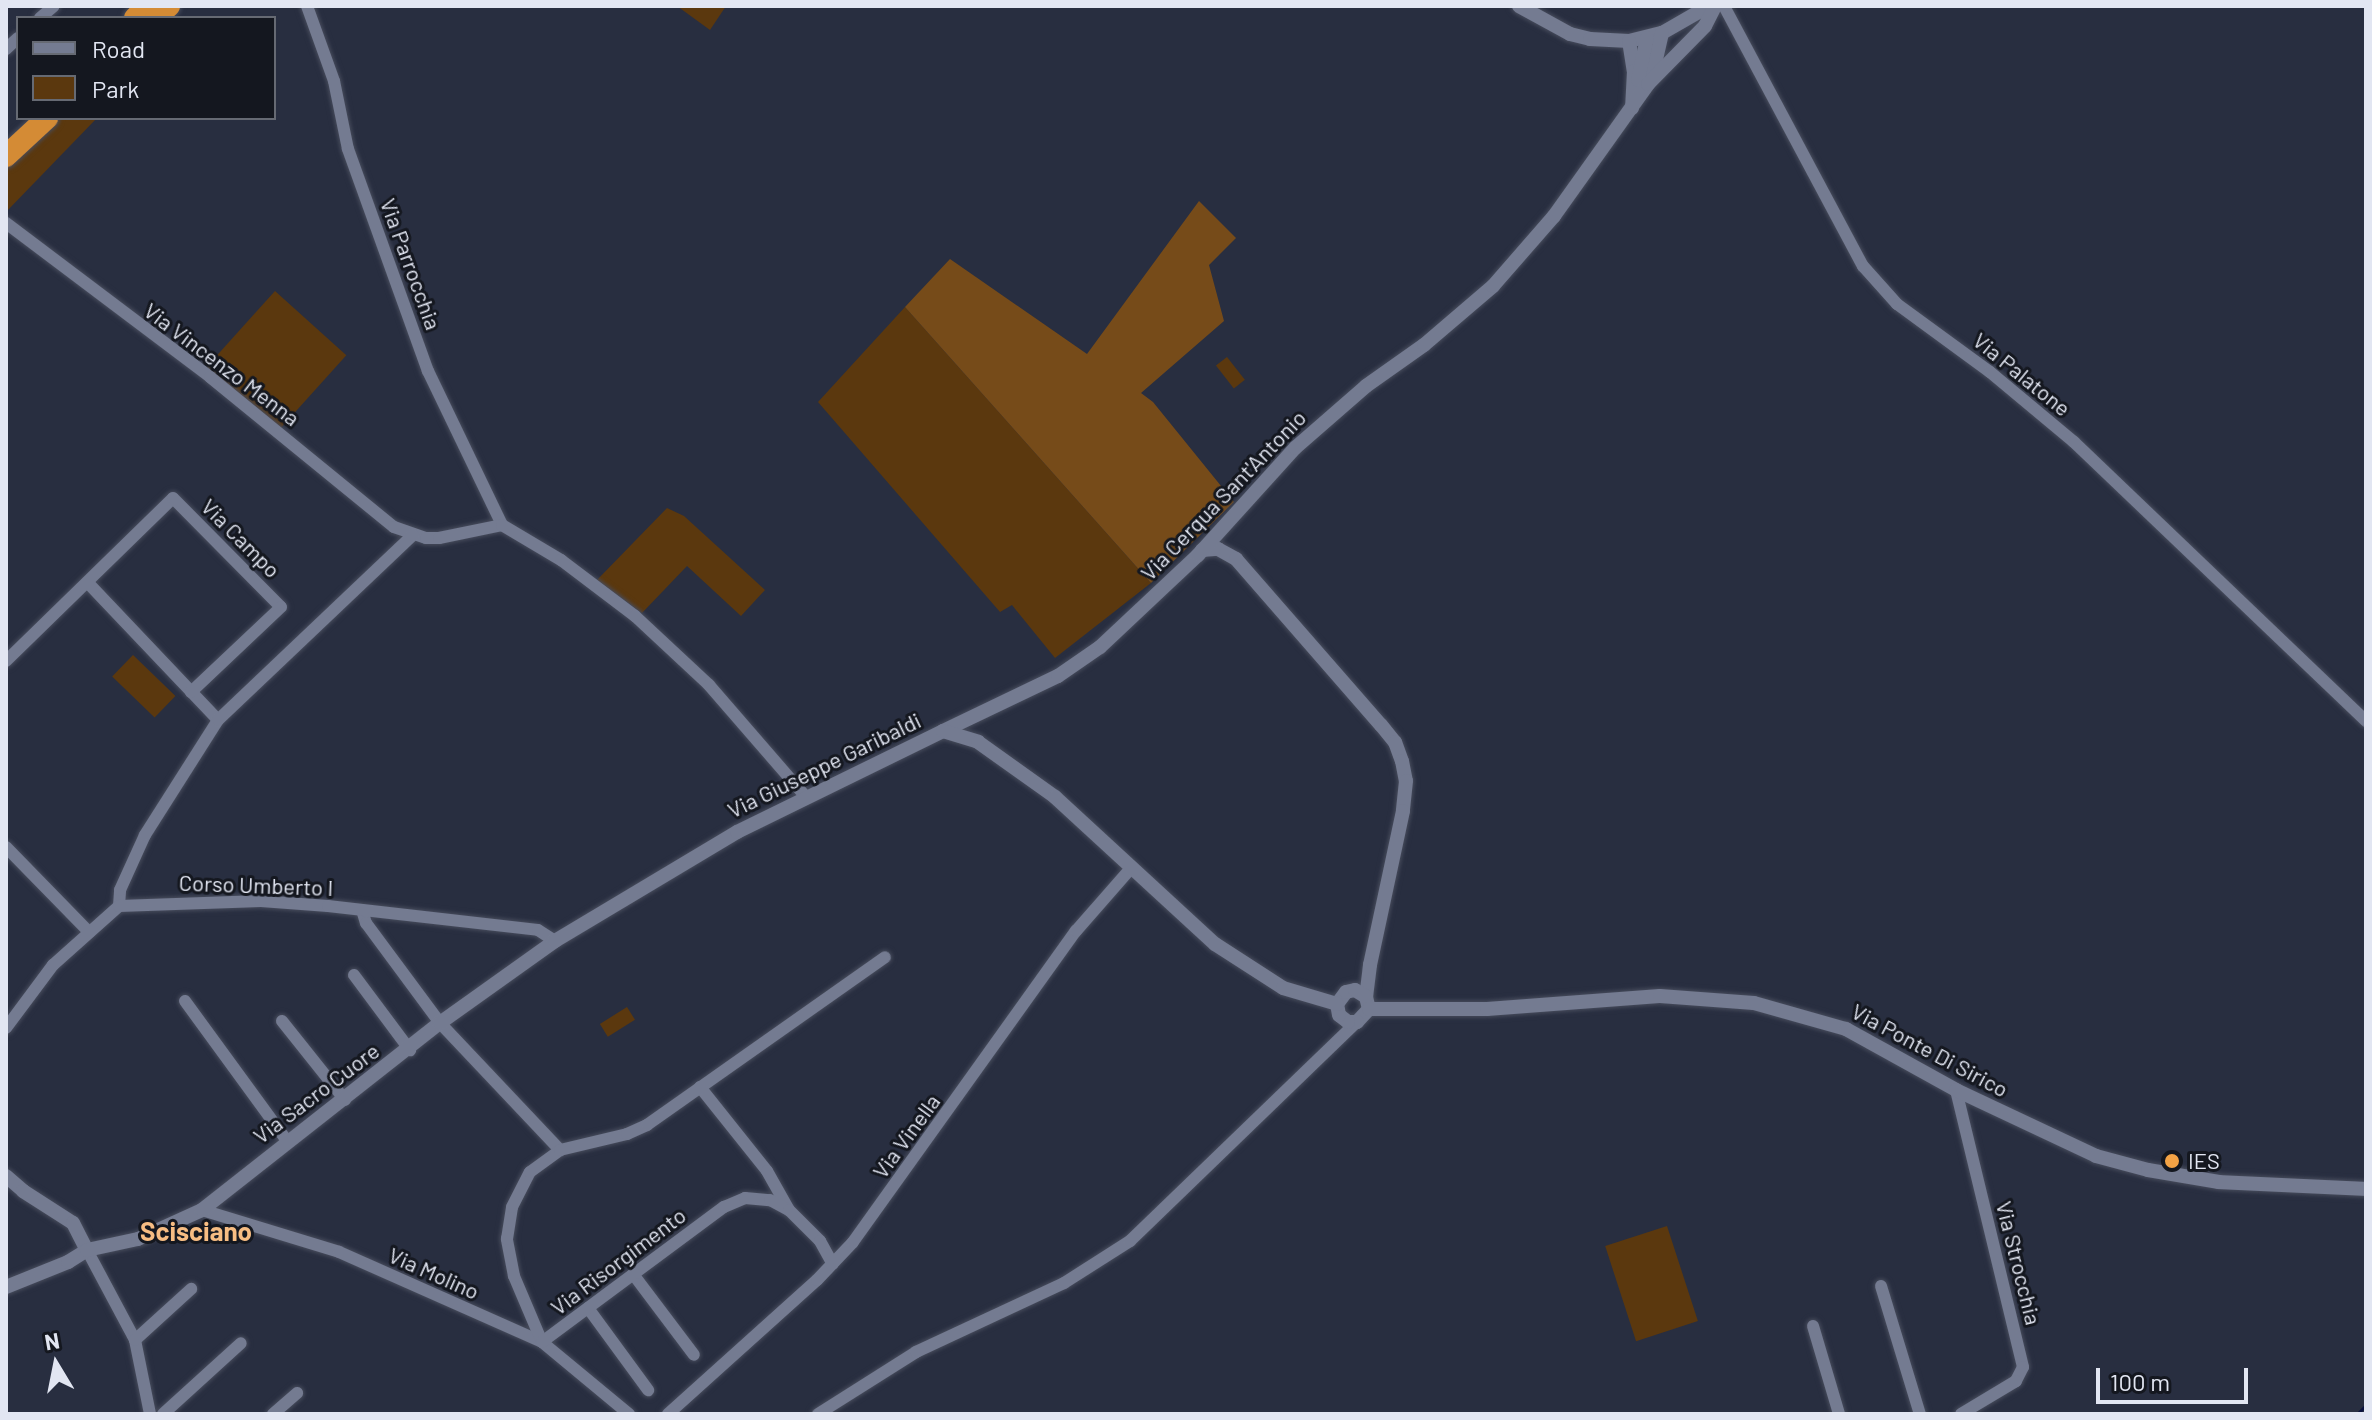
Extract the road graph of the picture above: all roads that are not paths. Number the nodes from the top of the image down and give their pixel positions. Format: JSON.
{"nodes":[{"id":1,"x":307,"y":6,"type":"edge"},
{"id":2,"x":1519,"y":6,"type":"edge"},
{"id":3,"x":1709,"y":6,"type":"edge"},
{"id":4,"x":1715,"y":6,"type":"edge"},
{"id":5,"x":1724,"y":6,"type":"edge"},
{"id":6,"x":1662,"y":33,"type":"junction"},
{"id":7,"x":1647,"y":38,"type":"junction"},
{"id":8,"x":1629,"y":41,"type":"junction"},
{"id":9,"x":1641,"y":87,"type":"junction"},
{"id":10,"x":24,"y":120,"type":"edge"},
{"id":11,"x":45,"y":120,"type":"edge"},
{"id":12,"x":6,"y":136,"type":"edge"},
{"id":13,"x":6,"y":156,"type":"edge"},
{"id":14,"x":6,"y":223,"type":"edge"},
{"id":15,"x":502,"y":525,"type":"junction"},
{"id":16,"x":413,"y":535,"type":"junction"},
{"id":17,"x":1222,"y":540,"type":"junction"},
{"id":18,"x":89,"y":584,"type":"junction"},
{"id":19,"x":6,"y":661,"type":"edge"},
{"id":20,"x":191,"y":692,"type":"junction"},
{"id":21,"x":218,"y":720,"type":"junction"},
{"id":22,"x":2366,"y":721,"type":"edge"},
{"id":23,"x":943,"y":731,"type":"junction"},
{"id":24,"x":805,"y":796,"type":"junction"},
{"id":25,"x":6,"y":847,"type":"edge"},
{"id":26,"x":1132,"y":867,"type":"junction"},
{"id":27,"x":119,"y":906,"type":"junction"},
{"id":28,"x":362,"y":910,"type":"junction"},
{"id":29,"x":89,"y":932,"type":"junction"},
{"id":30,"x":555,"y":941,"type":"junction"},
{"id":31,"x":885,"y":957,"type":"dead end"},
{"id":32,"x":1370,"y":965,"type":"junction"},
{"id":33,"x":354,"y":975,"type":"dead end"},
{"id":34,"x":185,"y":1001,"type":"dead end"},
{"id":35,"x":1368,"y":1003,"type":"junction"},
{"id":36,"x":1341,"y":1004,"type":"junction"},
{"id":37,"x":282,"y":1021,"type":"dead end"},
{"id":38,"x":1357,"y":1022,"type":"junction"},
{"id":39,"x":440,"y":1023,"type":"junction"},
{"id":40,"x":6,"y":1028,"type":"edge"},
{"id":41,"x":1332,"y":1044,"type":"junction"},
{"id":42,"x":410,"y":1050,"type":"junction"},
{"id":43,"x":700,"y":1087,"type":"junction"},
{"id":44,"x":1956,"y":1090,"type":"junction"},
{"id":45,"x":345,"y":1100,"type":"junction"},
{"id":46,"x":287,"y":1141,"type":"junction"},
{"id":47,"x":560,"y":1150,"type":"junction"},
{"id":48,"x":6,"y":1176,"type":"edge"},
{"id":49,"x":2366,"y":1189,"type":"edge"},
{"id":50,"x":202,"y":1210,"type":"junction"},
{"id":51,"x":789,"y":1210,"type":"junction"},
{"id":52,"x":820,"y":1241,"type":"junction"},
{"id":53,"x":87,"y":1250,"type":"junction"},
{"id":54,"x":846,"y":1250,"type":"junction"},
{"id":55,"x":833,"y":1264,"type":"junction"},
{"id":56,"x":633,"y":1274,"type":"junction"},
{"id":57,"x":1881,"y":1286,"type":"dead end"},
{"id":58,"x":6,"y":1287,"type":"edge"},
{"id":59,"x":191,"y":1289,"type":"dead end"},
{"id":60,"x":588,"y":1308,"type":"junction"},
{"id":61,"x":1813,"y":1326,"type":"dead end"},
{"id":62,"x":135,"y":1340,"type":"junction"},
{"id":63,"x":542,"y":1342,"type":"junction"},
{"id":64,"x":241,"y":1343,"type":"dead end"},
{"id":65,"x":694,"y":1355,"type":"dead end"},
{"id":66,"x":648,"y":1390,"type":"dead end"},
{"id":67,"x":297,"y":1393,"type":"dead end"},
{"id":68,"x":681,"y":1408,"type":"edge"},
{"id":69,"x":150,"y":1414,"type":"edge"},
{"id":70,"x":163,"y":1414,"type":"edge"},
{"id":71,"x":273,"y":1414,"type":"edge"},
{"id":72,"x":629,"y":1414,"type":"edge"},
{"id":73,"x":668,"y":1414,"type":"edge"},
{"id":74,"x":818,"y":1414,"type":"edge"},
{"id":75,"x":1839,"y":1414,"type":"edge"},
{"id":76,"x":1920,"y":1414,"type":"edge"},
{"id":77,"x":1961,"y":1414,"type":"edge"}],
"edges":[{"from":1,"to":15,"type":"street","name":"Via Parrocchia"},
{"from":2,"to":8,"type":"street"},
{"from":3,"to":6,"type":"street"},
{"from":4,"to":9,"type":"street"},
{"from":5,"to":22,"type":"street","name":"Via Palatone"},
{"from":6,"to":7,"type":"street"},
{"from":6,"to":9,"type":"street","name":"Via Cerqua Sant'Antonio"},
{"from":7,"to":8,"type":"street"},
{"from":7,"to":9,"type":"street","name":"Via Cerqua Sant'Antonio"},
{"from":8,"to":9,"type":"street","name":"Via Cerqua Sant'Antonio"},
{"from":9,"to":17,"type":"street","name":"Via Cerqua Sant'Antonio"},
{"from":10,"to":12,"type":"highway"},
{"from":11,"to":13,"type":"highway"},
{"from":14,"to":16,"type":"street","name":"Via Vincenzo Menna"},
{"from":15,"to":16,"type":"street"},
{"from":15,"to":24,"type":"street"},
{"from":16,"to":21,"type":"street"},
{"from":17,"to":23,"type":"street","name":"Via Cerqua Sant'Antonio"},
{"from":17,"to":32,"type":"street"},
{"from":18,"to":19,"type":"street"},
{"from":18,"to":20,"type":"street"},
{"from":18,"to":20,"type":"street","name":"Via Campo"},
{"from":20,"to":21,"type":"street"},
{"from":21,"to":27,"type":"street"},
{"from":23,"to":24,"type":"street","name":"Via Giuseppe Garibaldi"},
{"from":23,"to":26,"type":"street","name":"Via Giuseppe Garibaldi"},
{"from":24,"to":30,"type":"street","name":"Via Giuseppe Garibaldi"},
{"from":25,"to":29,"type":"street"},
{"from":26,"to":36,"type":"street","name":"Via Giuseppe Garibaldi"},
{"from":26,"to":54,"type":"street","name":"Via Vinella"},
{"from":27,"to":28,"type":"street","name":"Corso Umberto I"},
{"from":27,"to":29,"type":"street"},
{"from":28,"to":30,"type":"street","name":"Corso Umberto I"},
{"from":28,"to":39,"type":"street"},
{"from":29,"to":40,"type":"street"},
{"from":30,"to":39,"type":"street","name":"Via Sacro Cuore"},
{"from":31,"to":43,"type":"street","name":"Via Risorgimento"},
{"from":32,"to":35,"type":"street"},
{"from":32,"to":36,"type":"street"},
{"from":33,"to":42,"type":"street"},
{"from":34,"to":46,"type":"street"},
{"from":35,"to":36,"type":"street","name":"Via Ponte Di Sirico"},
{"from":35,"to":38,"type":"street"},
{"from":35,"to":44,"type":"street","name":"Via Ponte Di Sirico"},
{"from":36,"to":38,"type":"street"},
{"from":36,"to":41,"type":"street"},
{"from":37,"to":45,"type":"street"},
{"from":38,"to":41,"type":"street"},
{"from":39,"to":42,"type":"street","name":"Via Sacro Cuore"},
{"from":39,"to":47,"type":"street"},
{"from":41,"to":74,"type":"street"},
{"from":42,"to":45,"type":"street","name":"Via Sacro Cuore"},
{"from":43,"to":47,"type":"street","name":"Via Risorgimento"},
{"from":43,"to":51,"type":"street"},
{"from":44,"to":49,"type":"street","name":"Via Ponte Di Sirico"},
{"from":44,"to":77,"type":"street","name":"Via Strocchia"},
{"from":45,"to":46,"type":"street","name":"Via Sacro Cuore"},
{"from":46,"to":50,"type":"street","name":"Via Sacro Cuore"},
{"from":47,"to":63,"type":"street","name":"Via Risorgimento"},
{"from":48,"to":53,"type":"street"},
{"from":50,"to":53,"type":"street","name":"Via Sacro Cuore"},
{"from":50,"to":63,"type":"street","name":"Via Molino"},
{"from":51,"to":52,"type":"street","name":"Via Risorgimento"},
{"from":51,"to":56,"type":"street","name":"Via Risorgimento"},
{"from":52,"to":54,"type":"street"},
{"from":52,"to":55,"type":"street"},
{"from":53,"to":58,"type":"street","name":"Via Sacro Cuore"},
{"from":53,"to":62,"type":"street"},
{"from":54,"to":55,"type":"street","name":"Via Vinella"},
{"from":55,"to":68,"type":"street","name":"Via Vinella"},
{"from":56,"to":60,"type":"street","name":"Via Risorgimento"},
{"from":56,"to":65,"type":"street"},
{"from":57,"to":76,"type":"street"},
{"from":59,"to":62,"type":"street"},
{"from":60,"to":63,"type":"street","name":"Via Risorgimento"},
{"from":60,"to":66,"type":"street"},
{"from":61,"to":75,"type":"street"},
{"from":62,"to":69,"type":"street"},
{"from":63,"to":72,"type":"street","name":"Via Molino"},
{"from":64,"to":70,"type":"street"},
{"from":67,"to":71,"type":"street"},
{"from":68,"to":73,"type":"street","name":"Via Vinella"}]}
